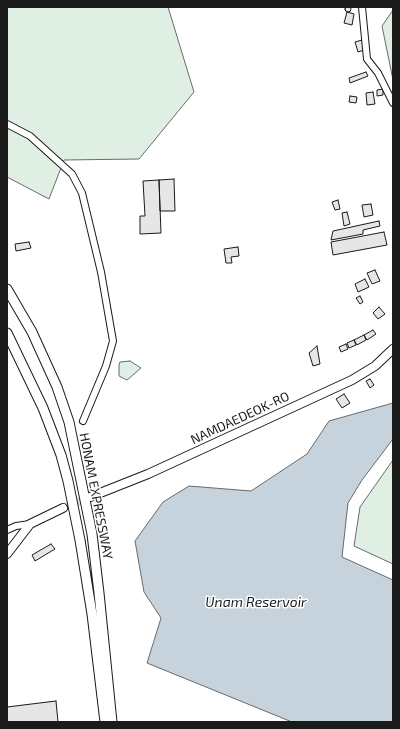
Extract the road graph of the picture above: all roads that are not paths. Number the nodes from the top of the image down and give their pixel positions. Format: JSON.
{"nodes":[{"id":1,"x":362,"y":7,"type":"edge"},
{"id":2,"x":393,"y":103,"type":"edge"},
{"id":3,"x":7,"y":124,"type":"edge"},
{"id":4,"x":7,"y":288,"type":"edge"},
{"id":5,"x":7,"y":333,"type":"edge"},
{"id":6,"x":393,"y":349,"type":"edge"},
{"id":7,"x":83,"y":421,"type":"dead end"},
{"id":8,"x":90,"y":497,"type":"tunnel mouth"},
{"id":9,"x":63,"y":508,"type":"tunnel mouth"},
{"id":10,"x":30,"y":524,"type":"junction"},
{"id":11,"x":7,"y":530,"type":"edge"},
{"id":12,"x":7,"y":554,"type":"edge"},
{"id":13,"x":105,"y":722,"type":"edge"},
{"id":14,"x":112,"y":722,"type":"edge"}],
"edges":[{"from":1,"to":2,"type":"street"},
{"from":3,"to":7,"type":"street"},
{"from":4,"to":14,"type":"highway","name":"HONAM EXPRESSWAY"},
{"from":5,"to":13,"type":"highway","name":"HONAM EXPRESSWAY"},
{"from":6,"to":8,"type":"main road","name":"NAMDAEDEOK-RO"},
{"from":9,"to":10,"type":"main road"},
{"from":10,"to":11,"type":"street"},
{"from":10,"to":12,"type":"main road"}]}
